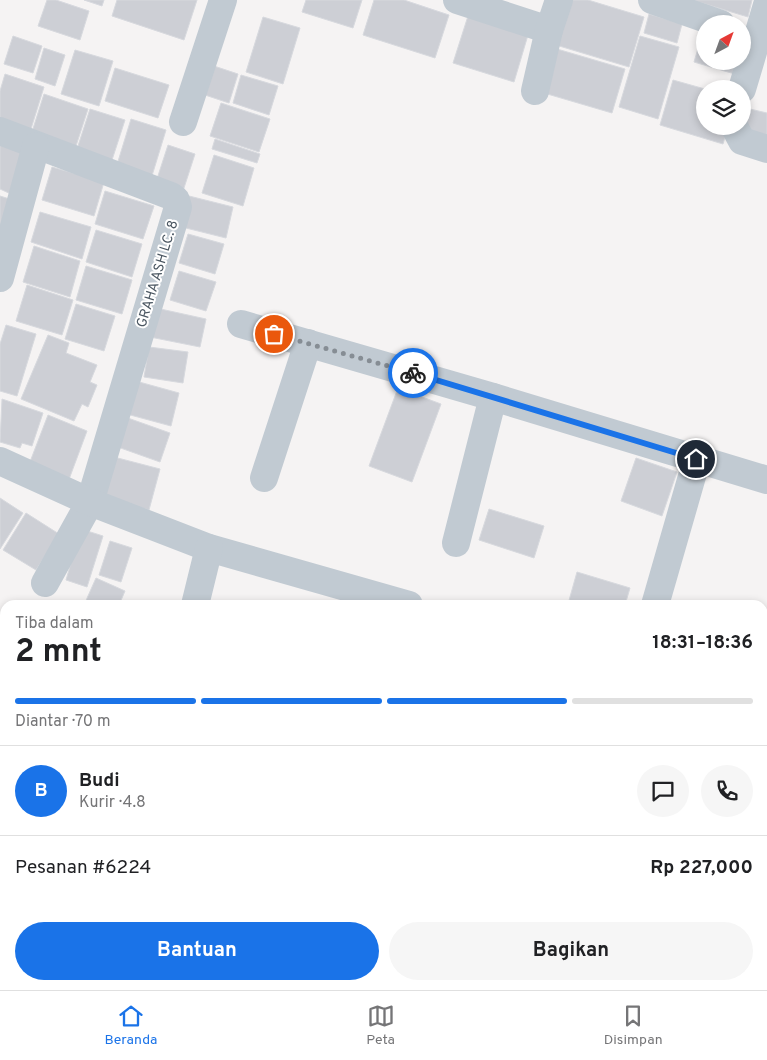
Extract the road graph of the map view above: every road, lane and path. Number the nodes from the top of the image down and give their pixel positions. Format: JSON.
{"nodes":[{"id":1,"x":223,"y":0,"type":"edge"},
{"id":2,"x":457,"y":0,"type":"edge"},
{"id":3,"x":559,"y":0,"type":"edge"},
{"id":4,"x":652,"y":0,"type":"edge"},
{"id":5,"x":767,"y":5,"type":"edge"},
{"id":6,"x":696,"y":15,"type":"edge"},
{"id":7,"x":549,"y":30,"type":"junction"},
{"id":8,"x":751,"y":32,"type":"edge"},
{"id":9,"x":535,"y":91,"type":"dead end"},
{"id":10,"x":183,"y":122,"type":"dead end"},
{"id":11,"x":0,"y":131,"type":"edge"},
{"id":12,"x":739,"y":135,"type":"edge"},
{"id":13,"x":36,"y":146,"type":"junction"},
{"id":14,"x":767,"y":149,"type":"edge"},
{"id":15,"x":0,"y":278,"type":"edge"},
{"id":16,"x":241,"y":324,"type":"dead end"},
{"id":17,"x":308,"y":343,"type":"junction"},
{"id":18,"x":493,"y":397,"type":"junction"},
{"id":19,"x":696,"y":459,"type":"junction"},
{"id":20,"x":0,"y":461,"type":"edge"},
{"id":21,"x":264,"y":478,"type":"dead end"},
{"id":22,"x":767,"y":480,"type":"edge"},
{"id":23,"x":90,"y":502,"type":"junction"},
{"id":24,"x":456,"y":543,"type":"dead end"},
{"id":25,"x":209,"y":548,"type":"junction"},
{"id":26,"x":45,"y":582,"type":"dead end"},
{"id":27,"x":196,"y":600,"type":"edge"},
{"id":28,"x":391,"y":600,"type":"edge"},
{"id":29,"x":657,"y":600,"type":"edge"}],
"edges":[{"from":1,"to":10,"type":"street"},
{"from":2,"to":7,"type":"street"},
{"from":3,"to":7,"type":"street"},
{"from":4,"to":6,"type":"street"},
{"from":5,"to":8,"type":"street"},
{"from":7,"to":9,"type":"street"},
{"from":11,"to":13,"type":"street","name":"GRAHA ASH LC. 8"},
{"from":12,"to":14,"type":"street"},
{"from":13,"to":15,"type":"street"},
{"from":13,"to":23,"type":"street","name":"GRAHA ASH LC. 8"},
{"from":16,"to":17,"type":"street"},
{"from":17,"to":18,"type":"street"},
{"from":17,"to":21,"type":"street"},
{"from":18,"to":19,"type":"street"},
{"from":18,"to":24,"type":"street"},
{"from":19,"to":22,"type":"street"},
{"from":19,"to":29,"type":"street"},
{"from":20,"to":23,"type":"street"},
{"from":23,"to":25,"type":"street"},
{"from":23,"to":26,"type":"street","name":"GRAHA ASH LC. 8"},
{"from":25,"to":27,"type":"street"},
{"from":25,"to":28,"type":"street"}]}
